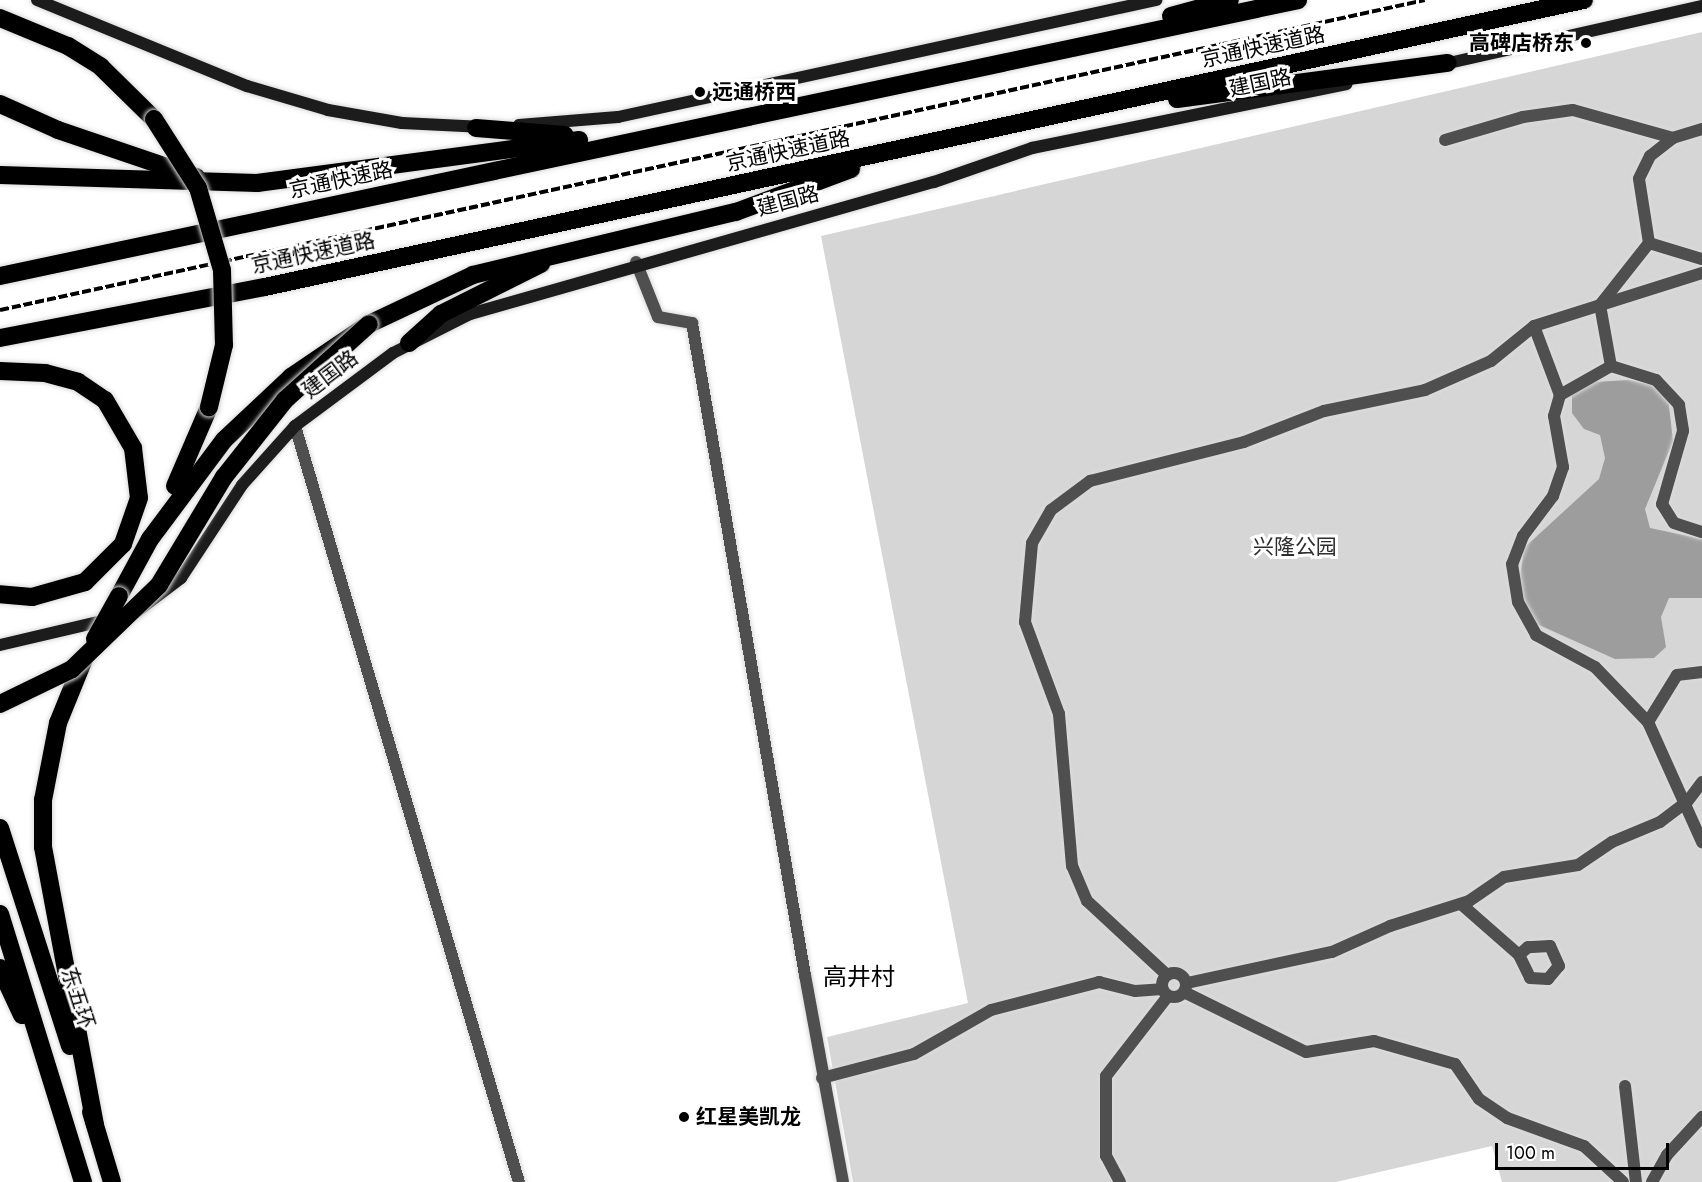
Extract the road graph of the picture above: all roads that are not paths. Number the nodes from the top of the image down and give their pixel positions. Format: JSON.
{"nodes":[{"id":1,"x":38,"y":0,"type":"edge"},
{"id":2,"x":1156,"y":0,"type":"edge"},
{"id":3,"x":1230,"y":0,"type":"edge"},
{"id":4,"x":1298,"y":0,"type":"edge"},
{"id":5,"x":1584,"y":0,"type":"edge"},
{"id":6,"x":1702,"y":6,"type":"edge"},
{"id":7,"x":0,"y":18,"type":"edge"},
{"id":8,"x":1448,"y":63,"type":"junction"},
{"id":9,"x":955,"y":75,"type":"junction"},
{"id":10,"x":0,"y":104,"type":"edge"},
{"id":11,"x":1048,"y":116,"type":"junction"},
{"id":12,"x":691,"y":127,"type":"junction"},
{"id":13,"x":476,"y":128,"type":"junction"},
{"id":14,"x":1702,"y":129,"type":"edge"},
{"id":15,"x":600,"y":138,"type":"junction"},
{"id":16,"x":1673,"y":138,"type":"junction"},
{"id":17,"x":1445,"y":140,"type":"dead end"},
{"id":18,"x":911,"y":147,"type":"junction"},
{"id":19,"x":0,"y":175,"type":"edge"},
{"id":20,"x":218,"y":184,"type":"junction"},
{"id":21,"x":1649,"y":243,"type":"junction"},
{"id":22,"x":581,"y":247,"type":"junction"},
{"id":23,"x":1702,"y":259,"type":"edge"},
{"id":24,"x":636,"y":262,"type":"junction"},
{"id":25,"x":1702,"y":273,"type":"edge"},
{"id":26,"x":0,"y":276,"type":"edge"},
{"id":27,"x":1600,"y":305,"type":"junction"},
{"id":28,"x":369,"y":324,"type":"junction"},
{"id":29,"x":1534,"y":326,"type":"junction"},
{"id":30,"x":0,"y":338,"type":"edge"},
{"id":31,"x":409,"y":343,"type":"junction"},
{"id":32,"x":1611,"y":366,"type":"junction"},
{"id":33,"x":0,"y":371,"type":"edge"},
{"id":34,"x":1560,"y":395,"type":"junction"},
{"id":35,"x":295,"y":426,"type":"junction"},
{"id":36,"x":1702,"y":532,"type":"edge"},
{"id":37,"x":150,"y":540,"type":"junction"},
{"id":38,"x":0,"y":594,"type":"edge"},
{"id":39,"x":0,"y":645,"type":"edge"},
{"id":40,"x":1702,"y":672,"type":"edge"},
{"id":41,"x":0,"y":704,"type":"edge"},
{"id":42,"x":1648,"y":722,"type":"junction"},
{"id":43,"x":1702,"y":782,"type":"edge"},
{"id":44,"x":1687,"y":802,"type":"junction"},
{"id":45,"x":0,"y":828,"type":"edge"},
{"id":46,"x":1702,"y":842,"type":"edge"},
{"id":47,"x":1461,"y":904,"type":"junction"},
{"id":48,"x":0,"y":914,"type":"edge"},
{"id":49,"x":1519,"y":955,"type":"dead end"},
{"id":50,"x":0,"y":968,"type":"edge"},
{"id":51,"x":1167,"y":975,"type":"junction"},
{"id":52,"x":1186,"y":988,"type":"junction"},
{"id":53,"x":1165,"y":992,"type":"junction"},
{"id":54,"x":822,"y":1078,"type":"junction"},
{"id":55,"x":55,"y":1085,"type":"junction"},
{"id":56,"x":1625,"y":1086,"type":"dead end"},
{"id":57,"x":1702,"y":1117,"type":"edge"},
{"id":58,"x":95,"y":1124,"type":"junction"},
{"id":59,"x":83,"y":1182,"type":"edge"},
{"id":60,"x":112,"y":1182,"type":"edge"},
{"id":61,"x":519,"y":1182,"type":"edge"},
{"id":62,"x":843,"y":1182,"type":"edge"},
{"id":63,"x":1120,"y":1182,"type":"edge"},
{"id":64,"x":1623,"y":1182,"type":"edge"},
{"id":65,"x":1636,"y":1182,"type":"edge"},
{"id":66,"x":1652,"y":1182,"type":"edge"}],
"edges":[{"from":1,"to":13,"type":"main road"},
{"from":2,"to":13,"type":"main road"},
{"from":3,"to":9,"type":"highway"},
{"from":4,"to":9,"type":"highway","name":"京通快速道路"},
{"from":5,"to":11,"type":"highway","name":"京通快速道路"},
{"from":6,"to":8,"type":"main road","name":"建国路"},
{"from":7,"to":37,"type":"highway","bridge":true},
{"from":8,"to":11,"type":"highway"},
{"from":8,"to":24,"type":"main road","name":"建国路"},
{"from":9,"to":12,"type":"highway","name":"京通快速道路"},
{"from":10,"to":20,"type":"highway"},
{"from":11,"to":18,"type":"highway","name":"京通快速道路"},
{"from":12,"to":15,"type":"highway"},
{"from":12,"to":26,"type":"highway","name":"京通快速路"},
{"from":13,"to":15,"type":"highway"},
{"from":14,"to":16,"type":"street"},
{"from":15,"to":20,"type":"highway"},
{"from":16,"to":17,"type":"street"},
{"from":16,"to":21,"type":"street"},
{"from":18,"to":22,"type":"highway"},
{"from":18,"to":30,"type":"highway","name":"京通快速道路"},
{"from":19,"to":20,"type":"highway"},
{"from":21,"to":23,"type":"street"},
{"from":21,"to":27,"type":"street"},
{"from":22,"to":28,"type":"highway"},
{"from":22,"to":31,"type":"highway"},
{"from":24,"to":31,"type":"main road","name":"建国路"},
{"from":24,"to":54,"type":"street"},
{"from":25,"to":27,"type":"street"},
{"from":27,"to":29,"type":"street"},
{"from":27,"to":32,"type":"street"},
{"from":28,"to":37,"type":"highway"},
{"from":28,"to":41,"type":"highway","bridge":true},
{"from":29,"to":34,"type":"street"},
{"from":29,"to":51,"type":"street"},
{"from":31,"to":35,"type":"main road","name":"建国路"},
{"from":32,"to":34,"type":"street"},
{"from":32,"to":36,"type":"street"},
{"from":33,"to":38,"type":"highway"},
{"from":34,"to":42,"type":"street"},
{"from":35,"to":39,"type":"main road","name":"建国路"},
{"from":35,"to":61,"type":"street"},
{"from":37,"to":58,"type":"highway","bridge":true},
{"from":40,"to":42,"type":"street"},
{"from":42,"to":44,"type":"street"},
{"from":43,"to":44,"type":"street"},
{"from":44,"to":46,"type":"street"},
{"from":44,"to":47,"type":"street"},
{"from":45,"to":58,"type":"highway","name":"东五环"},
{"from":47,"to":49,"type":"street"},
{"from":47,"to":52,"type":"street"},
{"from":48,"to":55,"type":"highway"},
{"from":50,"to":55,"type":"highway"},
{"from":51,"to":52,"type":"street"},
{"from":51,"to":53,"type":"street"},
{"from":52,"to":53,"type":"street"},
{"from":52,"to":64,"type":"street"},
{"from":53,"to":54,"type":"street"},
{"from":53,"to":63,"type":"street"},
{"from":54,"to":62,"type":"street"},
{"from":55,"to":59,"type":"highway"},
{"from":56,"to":65,"type":"street"},
{"from":57,"to":66,"type":"street"},
{"from":58,"to":60,"type":"highway","name":"东五环"}]}
